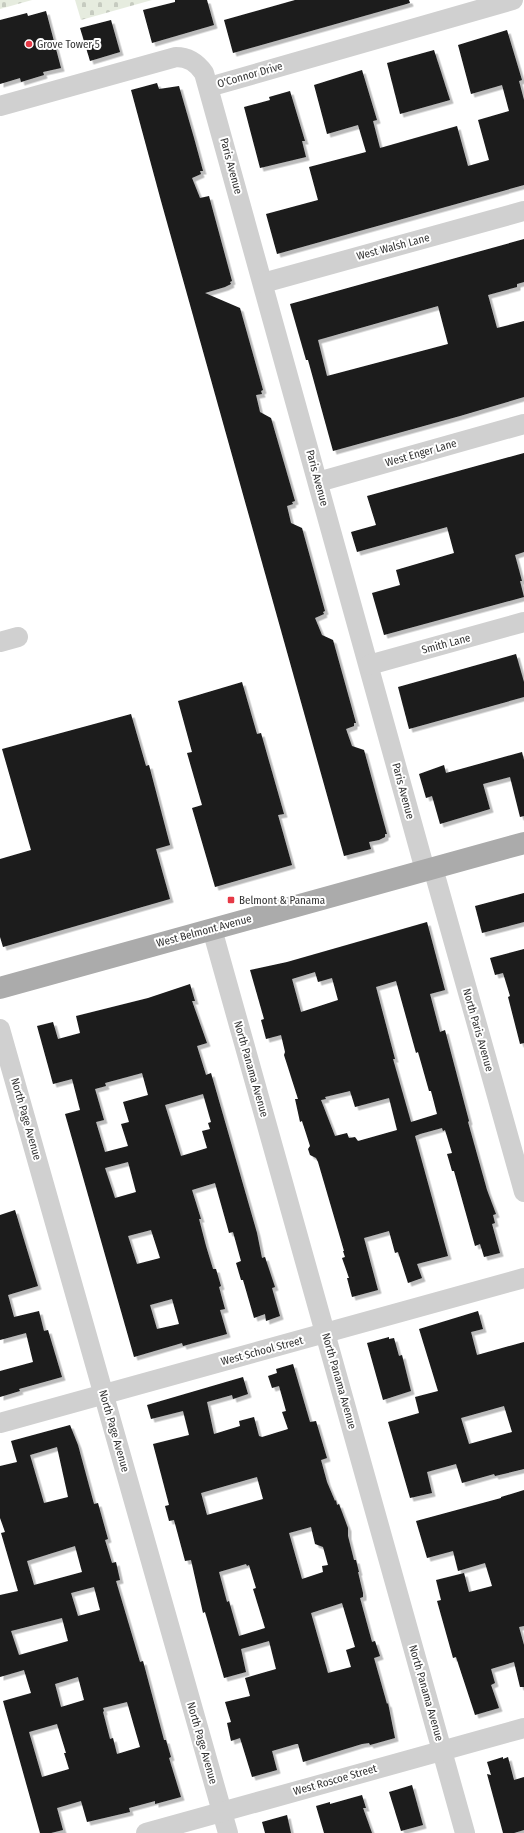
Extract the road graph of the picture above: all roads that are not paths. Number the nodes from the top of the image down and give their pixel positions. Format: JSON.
{"nodes":[{"id":1,"x":513,"y":0,"type":"edge"},
{"id":2,"x":209,"y":87,"type":"junction"},
{"id":3,"x":0,"y":106,"type":"edge"},
{"id":4,"x":524,"y":211,"type":"edge"},
{"id":5,"x":263,"y":283,"type":"junction"},
{"id":6,"x":524,"y":424,"type":"edge"},
{"id":7,"x":318,"y":482,"type":"junction"},
{"id":8,"x":524,"y":622,"type":"edge"},
{"id":9,"x":369,"y":665,"type":"junction"},
{"id":10,"x":524,"y":843,"type":"edge"},
{"id":11,"x":429,"y":869,"type":"junction"},
{"id":12,"x":212,"y":929,"type":"junction"},
{"id":13,"x":0,"y":988,"type":"edge"},
{"id":14,"x":0,"y":1029,"type":"edge"},
{"id":15,"x":524,"y":1192,"type":"edge"},
{"id":16,"x":524,"y":1278,"type":"edge"},
{"id":17,"x":325,"y":1333,"type":"junction"},
{"id":18,"x":104,"y":1395,"type":"junction"},
{"id":19,"x":0,"y":1423,"type":"edge"},
{"id":20,"x":524,"y":1728,"type":"edge"},
{"id":21,"x":442,"y":1751,"type":"junction"},
{"id":22,"x":222,"y":1812,"type":"junction"},
{"id":23,"x":146,"y":1833,"type":"edge"},
{"id":24,"x":228,"y":1833,"type":"edge"},
{"id":25,"x":465,"y":1833,"type":"edge"}],
"edges":[{"from":1,"to":2,"type":"street","name":"O'Connor Drive"},
{"from":2,"to":3,"type":"street","name":"O'Connor Drive"},
{"from":2,"to":5,"type":"street","name":"Paris Avenue"},
{"from":4,"to":5,"type":"street","name":"West Walsh Lane"},
{"from":5,"to":7,"type":"street","name":"Paris Avenue"},
{"from":6,"to":7,"type":"street","name":"West Enger Lane"},
{"from":7,"to":9,"type":"street","name":"Paris Avenue"},
{"from":8,"to":9,"type":"street","name":"Smith Lane"},
{"from":9,"to":11,"type":"street","name":"Paris Avenue"},
{"from":10,"to":11,"type":"main road","name":"West Belmont Avenue"},
{"from":11,"to":12,"type":"main road","name":"West Belmont Avenue"},
{"from":11,"to":15,"type":"street","name":"North Paris Avenue"},
{"from":12,"to":13,"type":"main road","name":"West Belmont Avenue"},
{"from":12,"to":17,"type":"street","name":"North Panama Avenue"},
{"from":14,"to":18,"type":"street","name":"North Page Avenue"},
{"from":16,"to":17,"type":"street","name":"West School Street"},
{"from":17,"to":18,"type":"street","name":"West School Street"},
{"from":17,"to":21,"type":"street","name":"North Panama Avenue"},
{"from":18,"to":19,"type":"street","name":"West School Street"},
{"from":18,"to":22,"type":"street","name":"North Page Avenue"},
{"from":20,"to":21,"type":"street","name":"West Roscoe Street"},
{"from":21,"to":22,"type":"street","name":"West Roscoe Street"},
{"from":21,"to":25,"type":"street","name":"North Panama Avenue"},
{"from":22,"to":23,"type":"street","name":"West Roscoe Street"},
{"from":22,"to":24,"type":"street","name":"North Page Avenue"}]}
